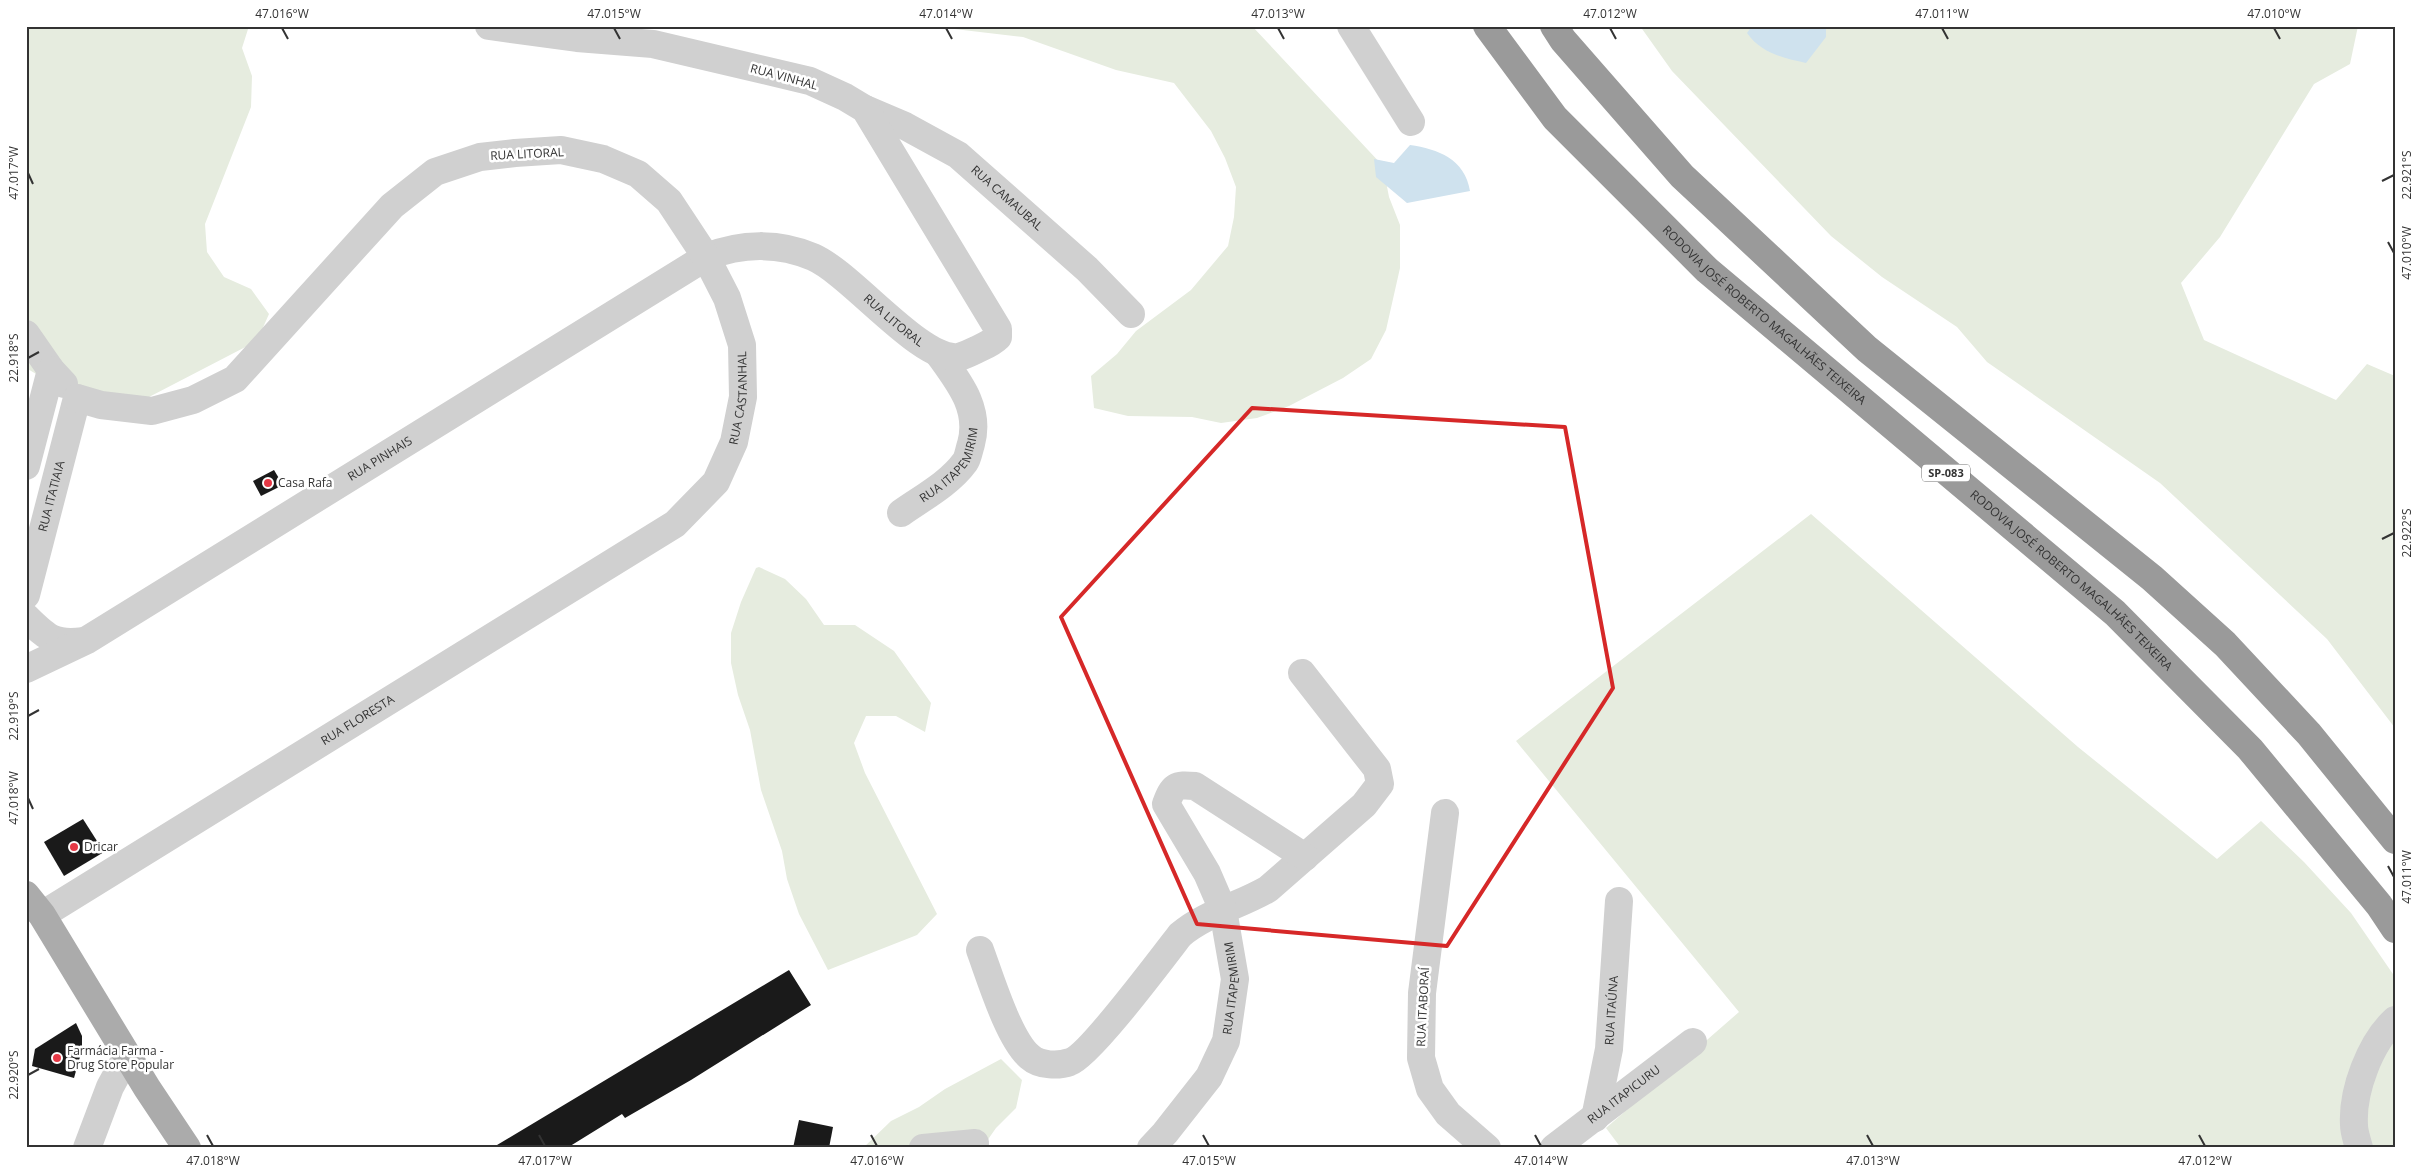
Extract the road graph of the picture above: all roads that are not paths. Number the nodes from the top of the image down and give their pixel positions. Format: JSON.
{"nodes":[{"id":1,"x":489,"y":26,"type":"edge"},
{"id":2,"x":1351,"y":26,"type":"edge"},
{"id":3,"x":1487,"y":26,"type":"edge"},
{"id":4,"x":1554,"y":26,"type":"edge"},
{"id":5,"x":865,"y":109,"type":"junction"},
{"id":6,"x":1411,"y":122,"type":"dead end"},
{"id":7,"x":706,"y":257,"type":"junction"},
{"id":8,"x":1130,"y":314,"type":"dead end"},
{"id":9,"x":26,"y":334,"type":"edge"},
{"id":10,"x":992,"y":343,"type":"joint"},
{"id":11,"x":938,"y":353,"type":"junction"},
{"id":12,"x":51,"y":370,"type":"junction"},
{"id":13,"x":77,"y":398,"type":"junction"},
{"id":14,"x":26,"y":466,"type":"edge"},
{"id":15,"x":901,"y":513,"type":"dead end"},
{"id":16,"x":675,"y":524,"type":"joint"},
{"id":17,"x":26,"y":595,"type":"edge"},
{"id":18,"x":26,"y":617,"type":"edge"},
{"id":19,"x":87,"y":640,"type":"junction"},
{"id":20,"x":26,"y":668,"type":"edge"},
{"id":21,"x":1302,"y":673,"type":"dead end"},
{"id":22,"x":1445,"y":813,"type":"dead end"},
{"id":23,"x":2395,"y":840,"type":"edge"},
{"id":24,"x":1305,"y":858,"type":"junction"},
{"id":25,"x":1619,"y":901,"type":"dead end"},
{"id":26,"x":34,"y":905,"type":"edge"},
{"id":27,"x":1223,"y":910,"type":"junction"},
{"id":28,"x":2395,"y":929,"type":"edge"},
{"id":29,"x":980,"y":950,"type":"dead end"},
{"id":30,"x":2395,"y":1020,"type":"edge"},
{"id":31,"x":1693,"y":1042,"type":"dead end"},
{"id":32,"x":127,"y":1056,"type":"junction"},
{"id":33,"x":1595,"y":1118,"type":"junction"},
{"id":34,"x":975,"y":1143,"type":"dead end"},
{"id":35,"x":87,"y":1148,"type":"edge"},
{"id":36,"x":187,"y":1148,"type":"edge"},
{"id":37,"x":922,"y":1148,"type":"edge"},
{"id":38,"x":1151,"y":1148,"type":"edge"},
{"id":39,"x":1487,"y":1148,"type":"edge"},
{"id":40,"x":1554,"y":1148,"type":"edge"},
{"id":41,"x":2359,"y":1148,"type":"edge"}],
"edges":[{"from":1,"to":5,"type":"street","name":"RUA VINHAL"},
{"from":2,"to":6,"type":"street"},
{"from":3,"to":28,"type":"highway","name":"RODOVIA JOSÉ ROBERTO MAGALHÃES TEIXEIRA","number":"SP-083"},
{"from":4,"to":23,"type":"highway"},
{"from":5,"to":8,"type":"street","name":"RUA CAMAUBAL"},
{"from":5,"to":10,"type":"street","name":"RUA VINHAL"},
{"from":7,"to":11,"type":"street","name":"RUA LITORAL"},
{"from":7,"to":13,"type":"street","name":"RUA LITORAL"},
{"from":7,"to":16,"type":"street","name":"RUA CASTANHAL"},
{"from":7,"to":19,"type":"street","name":"RUA PINHAIS"},
{"from":9,"to":12,"type":"street"},
{"from":10,"to":11,"type":"street","name":"RUA LITORAL"},
{"from":11,"to":15,"type":"street","name":"RUA ITAPEMIRIM"},
{"from":12,"to":13,"type":"street"},
{"from":12,"to":14,"type":"street"},
{"from":13,"to":17,"type":"street","name":"RUA ITATIAIA"},
{"from":16,"to":26,"type":"street","name":"RUA FLORESTA"},
{"from":18,"to":19,"type":"street"},
{"from":19,"to":20,"type":"street","name":"RUA PINHAIS"},
{"from":21,"to":24,"type":"street"},
{"from":22,"to":39,"type":"street","name":"RUA ITABORAÍ"},
{"from":24,"to":27,"type":"street"},
{"from":24,"to":27,"type":"street","name":"RUA ITAPEMIRIM"},
{"from":25,"to":33,"type":"street","name":"RUA ITAÚNA"},
{"from":26,"to":32,"type":"main road"},
{"from":27,"to":29,"type":"street"},
{"from":27,"to":38,"type":"street","name":"RUA ITAPEMIRIM"},
{"from":30,"to":41,"type":"street"},
{"from":31,"to":33,"type":"street","name":"RUA ITAPICURU"},
{"from":32,"to":35,"type":"street"},
{"from":32,"to":36,"type":"main road"},
{"from":33,"to":40,"type":"street","name":"RUA ITAPICURU"},
{"from":34,"to":37,"type":"street"}]}
